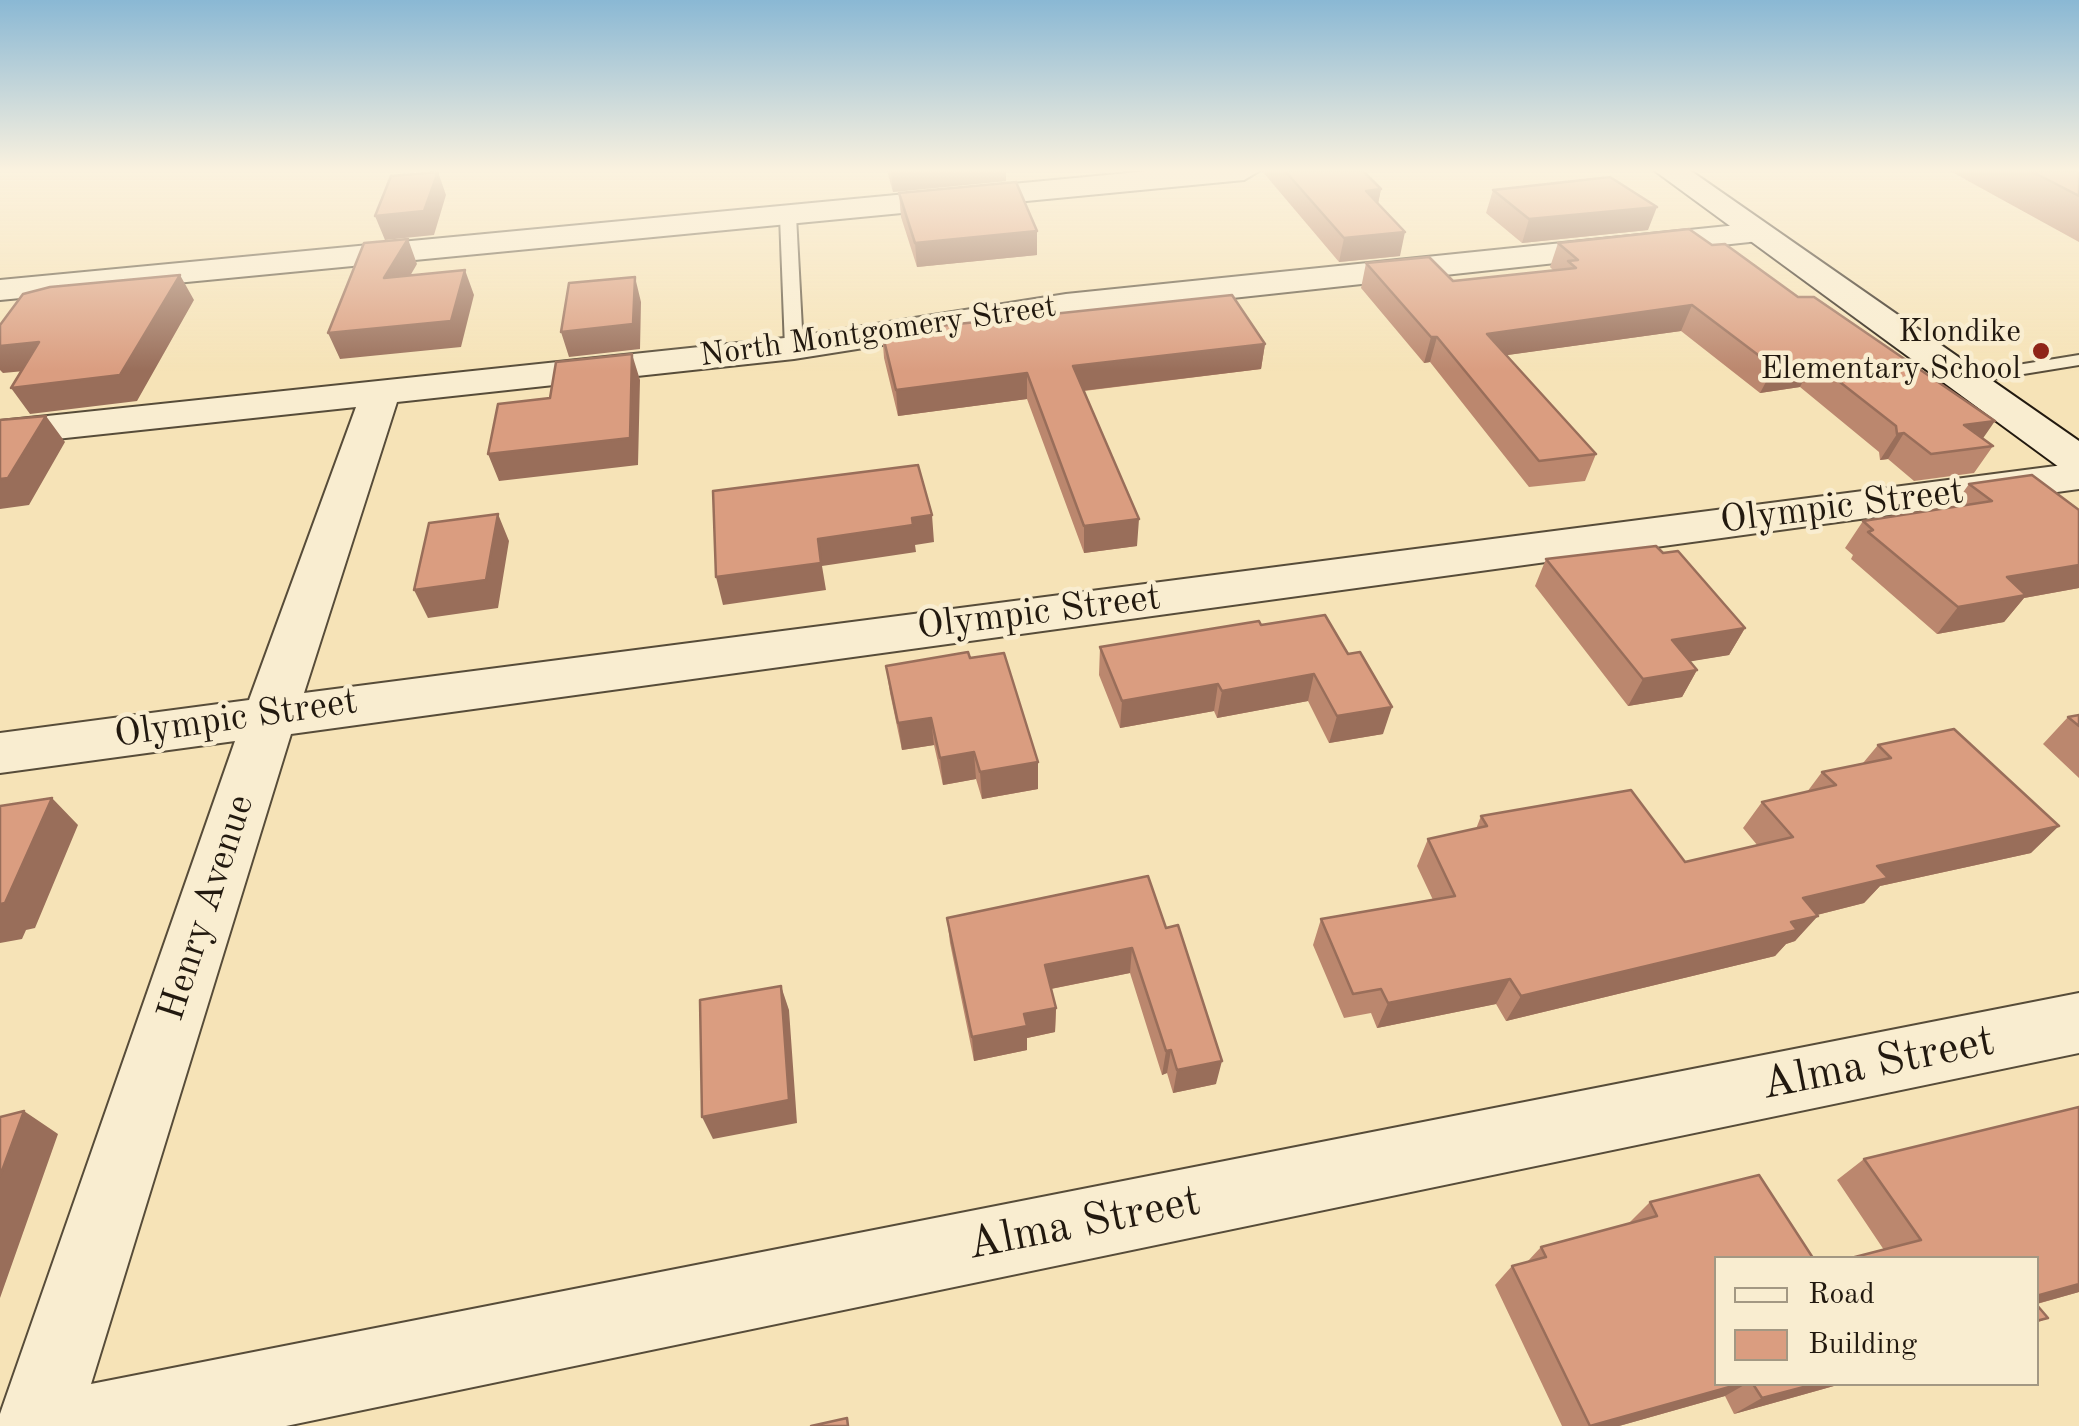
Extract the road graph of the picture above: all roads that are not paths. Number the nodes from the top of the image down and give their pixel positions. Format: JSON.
{"nodes":[{"id":1,"x":464,"y":238,"type":"edge"},
{"id":2,"x":789,"y":238,"type":"edge"},
{"id":3,"x":1714,"y":238,"type":"edge"},
{"id":4,"x":1763,"y":238,"type":"edge"},
{"id":5,"x":0,"y":290,"type":"edge"},
{"id":6,"x":794,"y":348,"type":"junction"},
{"id":7,"x":2079,"y":360,"type":"edge"},
{"id":8,"x":1962,"y":379,"type":"junction"},
{"id":9,"x":382,"y":392,"type":"junction"},
{"id":10,"x":0,"y":433,"type":"edge"},
{"id":11,"x":2079,"y":462,"type":"edge"},
{"id":12,"x":2079,"y":476,"type":"edge"},
{"id":13,"x":270,"y":713,"type":"junction"},
{"id":14,"x":0,"y":752,"type":"edge"},
{"id":15,"x":2079,"y":1023,"type":"edge"},
{"id":16,"x":37,"y":1426,"type":"edge"},
{"id":17,"x":88,"y":1426,"type":"edge"}],
"edges":[{"from":1,"to":5,"type":"street"},
{"from":2,"to":6,"type":"lane"},
{"from":3,"to":6,"type":"street","name":"North Montgomery Street"},
{"from":4,"to":8,"type":"street"},
{"from":6,"to":9,"type":"street","name":"North Montgomery Street"},
{"from":7,"to":8,"type":"lane"},
{"from":8,"to":11,"type":"street"},
{"from":9,"to":10,"type":"street","name":"North Montgomery Street"},
{"from":9,"to":13,"type":"street","name":"Henry Avenue"},
{"from":12,"to":13,"type":"street","name":"Olympic Street"},
{"from":13,"to":14,"type":"street","name":"Olympic Street"},
{"from":13,"to":16,"type":"street","name":"Henry Avenue"},
{"from":15,"to":17,"type":"street","name":"Alma Street"}]}
